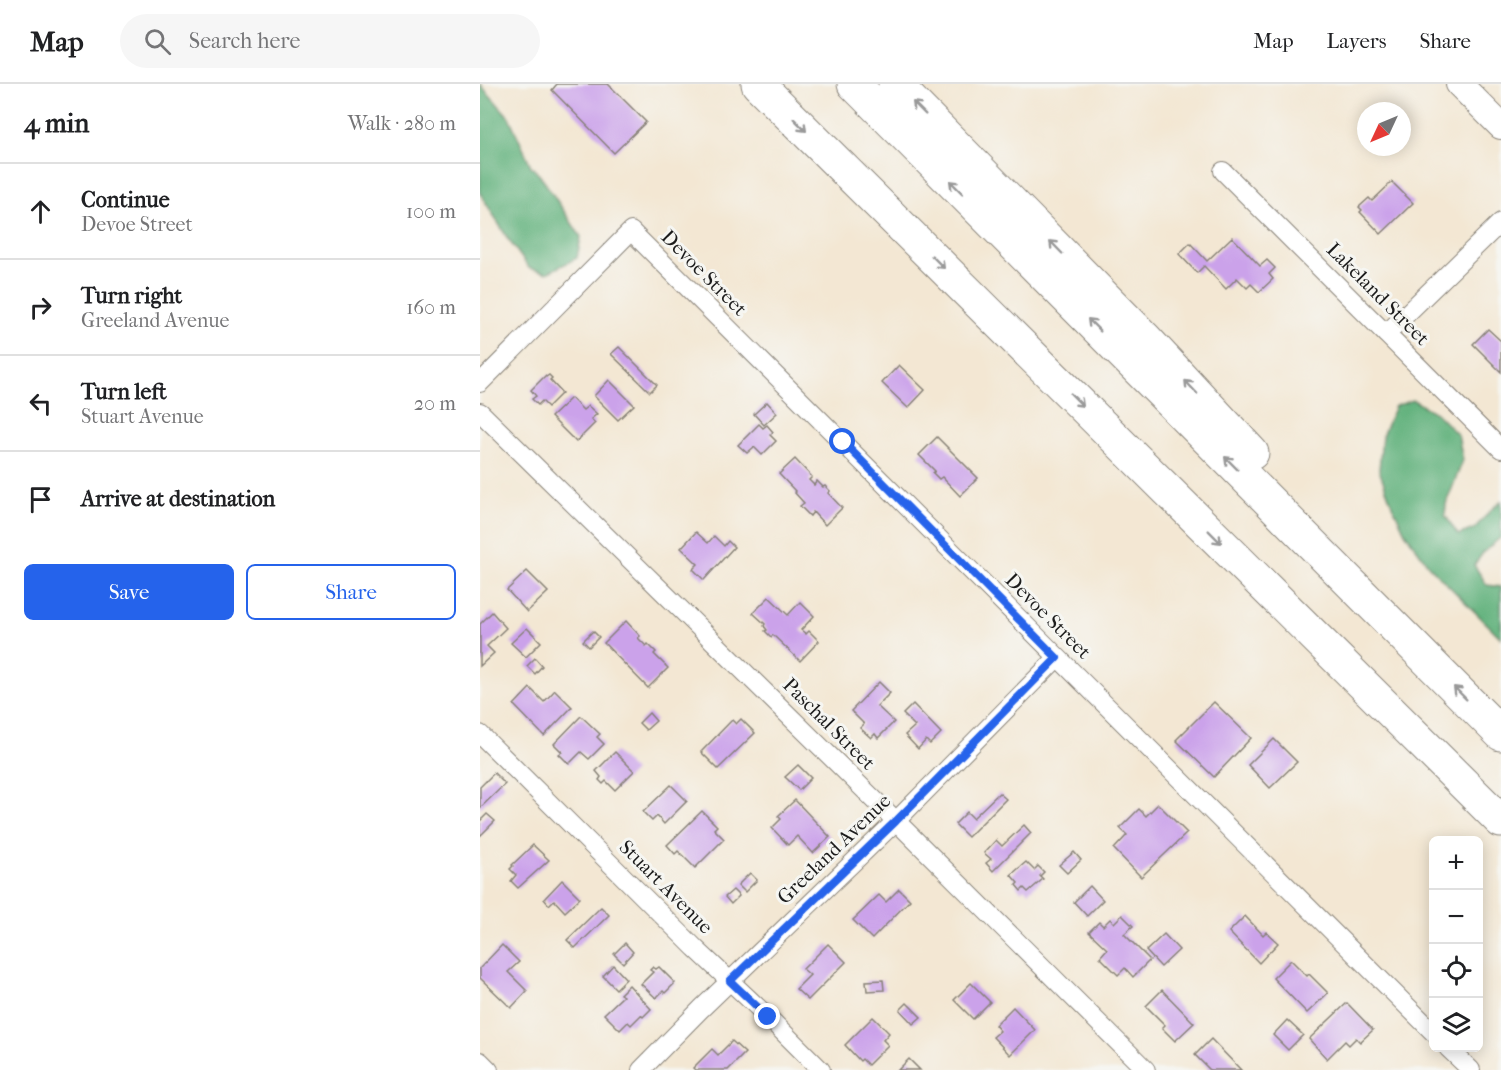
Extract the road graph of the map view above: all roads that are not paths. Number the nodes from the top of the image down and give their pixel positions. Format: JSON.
{"nodes":[{"id":1,"x":758,"y":84,"type":"edge"},
{"id":2,"x":854,"y":84,"type":"edge"},
{"id":3,"x":895,"y":84,"type":"edge"},
{"id":4,"x":1459,"y":84,"type":"edge"},
{"id":5,"x":1501,"y":126,"type":"edge"},
{"id":6,"x":1223,"y":171,"type":"dead end"},
{"id":7,"x":1501,"y":222,"type":"edge"},
{"id":8,"x":1386,"y":334,"type":"junction"},
{"id":9,"x":480,"y":383,"type":"edge"},
{"id":10,"x":480,"y":412,"type":"edge"},
{"id":11,"x":1501,"y":449,"type":"edge"},
{"id":12,"x":1391,"y":624,"type":"junction"},
{"id":13,"x":1057,"y":658,"type":"junction"},
{"id":14,"x":480,"y":734,"type":"edge"},
{"id":15,"x":1501,"y":734,"type":"edge"},
{"id":16,"x":1501,"y":820,"type":"edge"},
{"id":17,"x":896,"y":821,"type":"junction"},
{"id":18,"x":730,"y":981,"type":"junction"},
{"id":19,"x":1429,"y":1028,"type":"edge"},
{"id":20,"x":1453,"y":1052,"type":"edge"},
{"id":21,"x":480,"y":1060,"type":"edge"},
{"id":22,"x":489,"y":1070,"type":"edge"},
{"id":23,"x":641,"y":1070,"type":"edge"},
{"id":24,"x":821,"y":1070,"type":"edge"},
{"id":25,"x":1146,"y":1070,"type":"edge"},
{"id":26,"x":1471,"y":1070,"type":"edge"}],
"edges":[{"from":1,"to":16,"type":"highway","one_way":true},
{"from":12,"to":2,"type":"highway","one_way":true},
{"from":12,"to":3,"type":"highway","one_way":true},
{"from":4,"to":5,"type":"street"},
{"from":6,"to":8,"type":"street","name":"Lakeland Street"},
{"from":7,"to":8,"type":"street"},
{"from":8,"to":11,"type":"street","name":"Lakeland Street"},
{"from":9,"to":13,"type":"street","name":"Devoe Street"},
{"from":10,"to":17,"type":"street","name":"Paschal Street"},
{"from":15,"to":12,"type":"highway","one_way":true},
{"from":13,"to":17,"type":"street","name":"Greeland Avenue"},
{"from":13,"to":19,"type":"street","name":"Devoe Street"},
{"from":14,"to":18,"type":"street","name":"Stuart Avenue"},
{"from":17,"to":18,"type":"street","name":"Greeland Avenue"},
{"from":17,"to":25,"type":"street","name":"Paschal Street"},
{"from":18,"to":23,"type":"street","name":"Greeland Avenue"},
{"from":18,"to":24,"type":"street","name":"Stuart Avenue"},
{"from":20,"to":26,"type":"street"},
{"from":21,"to":22,"type":"street"}]}
